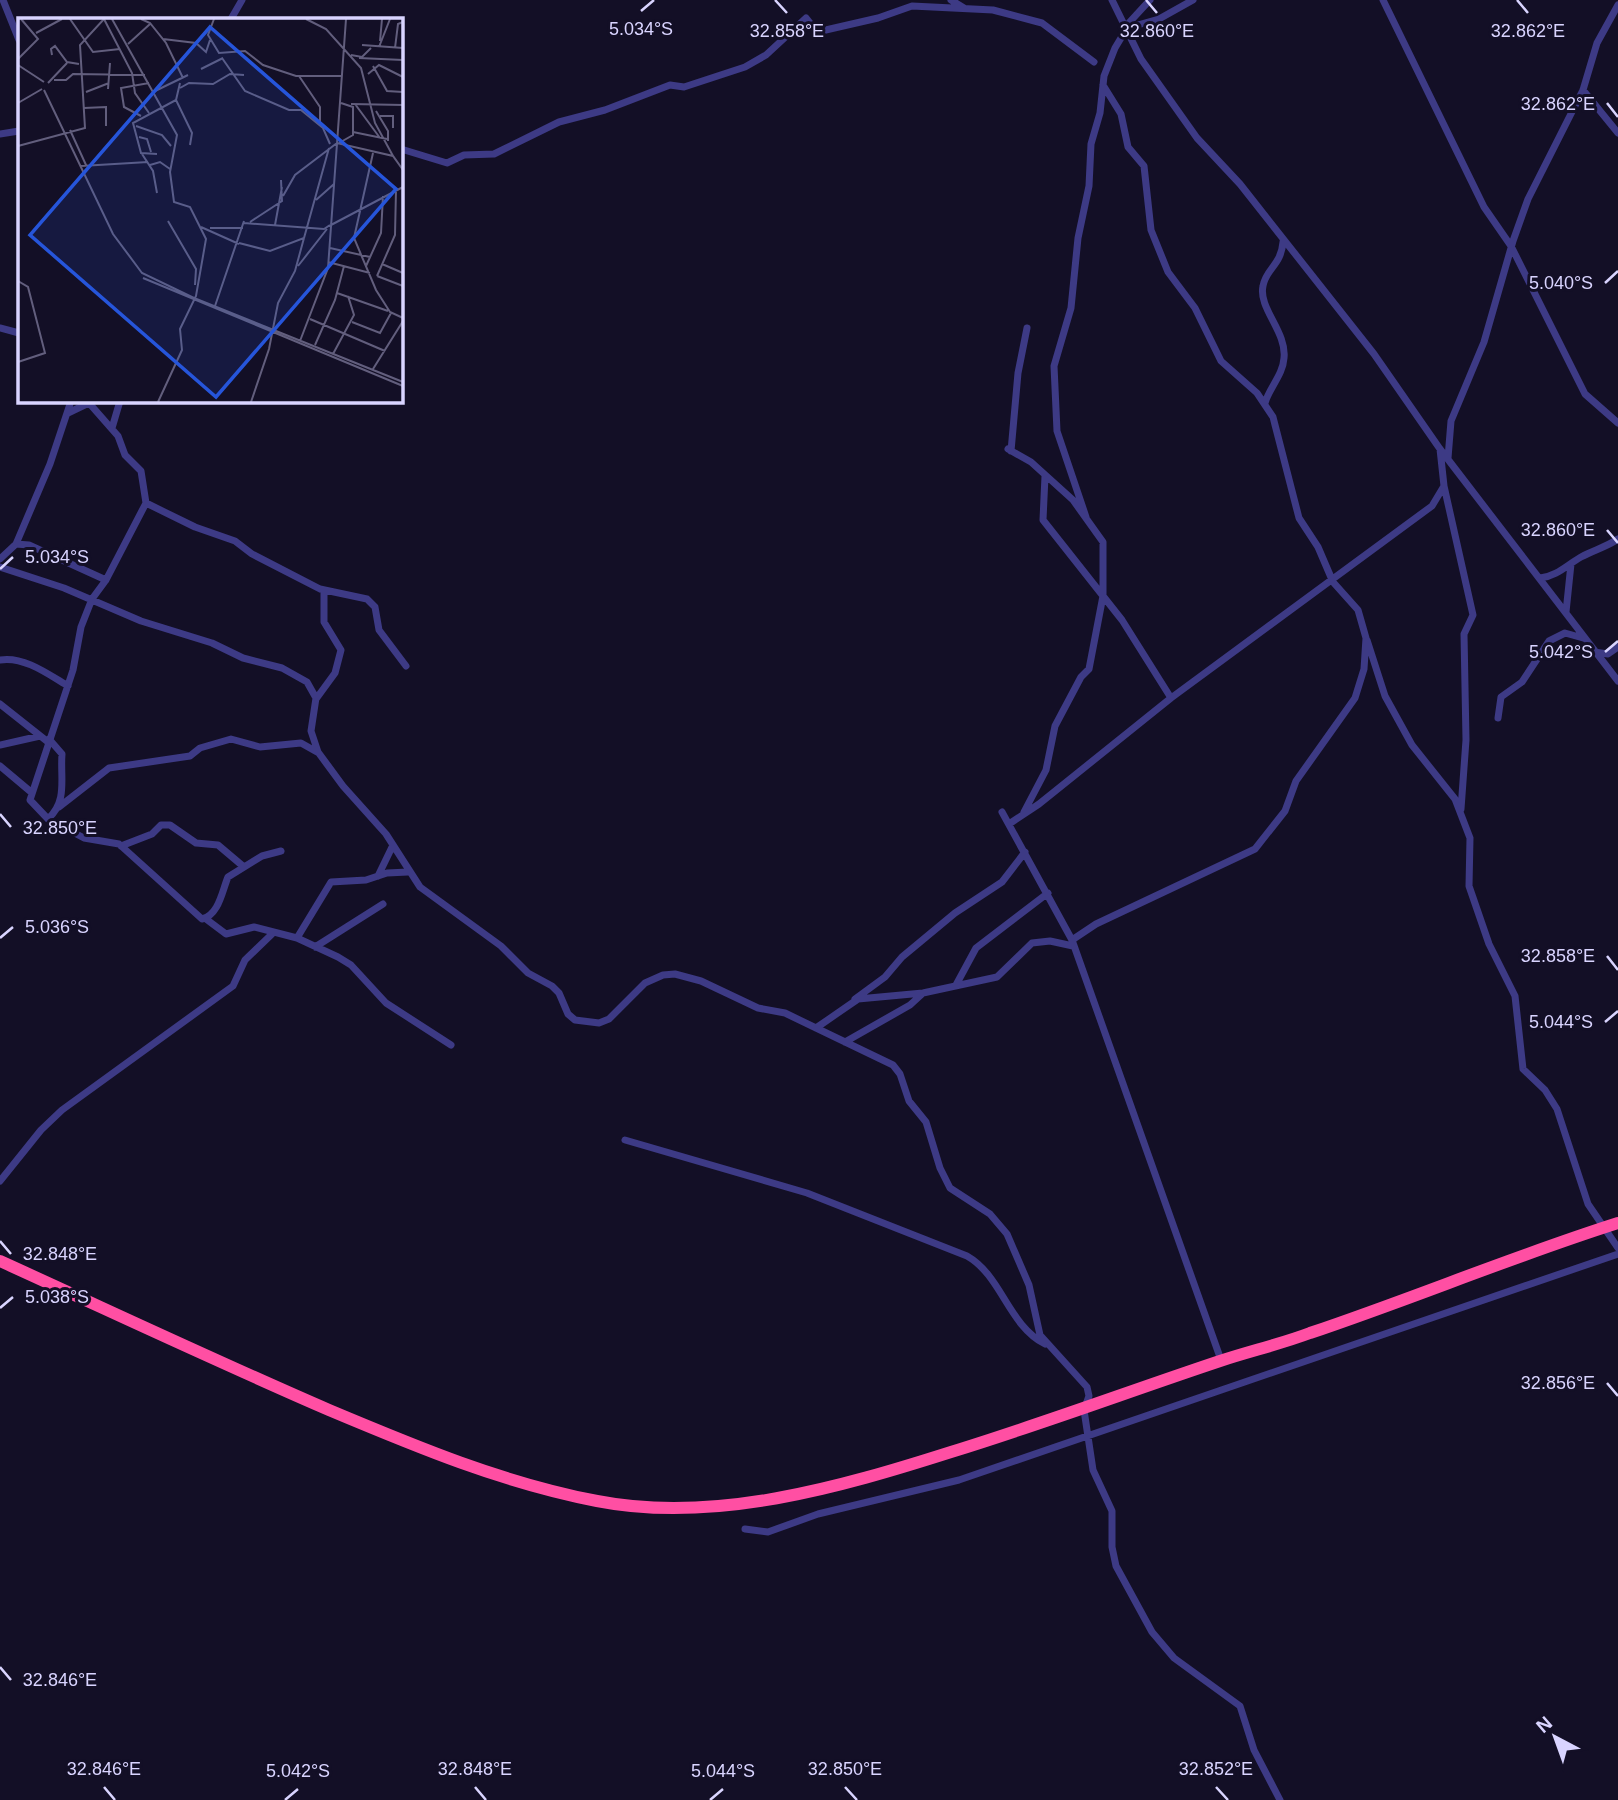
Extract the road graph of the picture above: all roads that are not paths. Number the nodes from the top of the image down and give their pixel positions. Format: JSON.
{"nodes":[{"id":1,"x":3,"y":0,"type":"edge"},
{"id":2,"x":242,"y":0,"type":"edge"},
{"id":3,"x":951,"y":0,"type":"edge"},
{"id":4,"x":1112,"y":0,"type":"edge"},
{"id":5,"x":1150,"y":0,"type":"edge"},
{"id":6,"x":1193,"y":0,"type":"edge"},
{"id":7,"x":1383,"y":0,"type":"edge"},
{"id":8,"x":1618,"y":5,"type":"edge"},
{"id":9,"x":964,"y":8,"type":"junction"},
{"id":10,"x":232,"y":18,"type":"edge"},
{"id":11,"x":1127,"y":27,"type":"junction"},
{"id":12,"x":18,"y":38,"type":"edge"},
{"id":13,"x":1094,"y":62,"type":"dead end"},
{"id":14,"x":1103,"y":85,"type":"junction"},
{"id":15,"x":1583,"y":90,"type":"junction"},
{"id":16,"x":18,"y":131,"type":"edge"},
{"id":17,"x":1618,"y":133,"type":"edge"},
{"id":18,"x":0,"y":134,"type":"edge"},
{"id":19,"x":402,"y":149,"type":"edge"},
{"id":20,"x":1283,"y":242,"type":"junction"},
{"id":21,"x":1511,"y":246,"type":"junction"},
{"id":22,"x":0,"y":328,"type":"edge"},
{"id":23,"x":1027,"y":328,"type":"dead end"},
{"id":24,"x":18,"y":333,"type":"edge"},
{"id":25,"x":71,"y":402,"type":"edge"},
{"id":26,"x":92,"y":402,"type":"edge"},
{"id":27,"x":120,"y":402,"type":"edge"},
{"id":28,"x":1265,"y":403,"type":"junction"},
{"id":29,"x":68,"y":413,"type":"junction"},
{"id":30,"x":1618,"y":424,"type":"edge"},
{"id":31,"x":112,"y":428,"type":"junction"},
{"id":32,"x":1440,"y":449,"type":"junction"},
{"id":33,"x":1448,"y":458,"type":"junction"},
{"id":34,"x":1045,"y":476,"type":"junction"},
{"id":35,"x":1444,"y":486,"type":"junction"},
{"id":36,"x":146,"y":503,"type":"junction"},
{"id":37,"x":1086,"y":517,"type":"junction"},
{"id":38,"x":1618,"y":539,"type":"edge"},
{"id":39,"x":16,"y":544,"type":"junction"},
{"id":40,"x":0,"y":559,"type":"edge"},
{"id":41,"x":1571,"y":564,"type":"junction"},
{"id":42,"x":0,"y":567,"type":"edge"},
{"id":43,"x":1540,"y":578,"type":"junction"},
{"id":44,"x":106,"y":580,"type":"junction"},
{"id":45,"x":1333,"y":582,"type":"junction"},
{"id":46,"x":324,"y":590,"type":"junction"},
{"id":47,"x":1104,"y":596,"type":"junction"},
{"id":48,"x":92,"y":599,"type":"junction"},
{"id":49,"x":1566,"y":613,"type":"junction"},
{"id":50,"x":1366,"y":638,"type":"junction"},
{"id":51,"x":1584,"y":638,"type":"junction"},
{"id":52,"x":1618,"y":648,"type":"edge"},
{"id":53,"x":1594,"y":652,"type":"junction"},
{"id":54,"x":0,"y":660,"type":"edge"},
{"id":55,"x":406,"y":666,"type":"dead end"},
{"id":56,"x":1618,"y":681,"type":"edge"},
{"id":57,"x":68,"y":685,"type":"junction"},
{"id":58,"x":1171,"y":698,"type":"junction"},
{"id":59,"x":316,"y":699,"type":"junction"},
{"id":60,"x":0,"y":704,"type":"edge"},
{"id":61,"x":1498,"y":718,"type":"dead end"},
{"id":62,"x":40,"y":736,"type":"junction"},
{"id":63,"x":49,"y":741,"type":"junction"},
{"id":64,"x":0,"y":745,"type":"edge"},
{"id":65,"x":318,"y":752,"type":"junction"},
{"id":66,"x":0,"y":766,"type":"edge"},
{"id":67,"x":31,"y":792,"type":"junction"},
{"id":68,"x":59,"y":807,"type":"junction"},
{"id":69,"x":1002,"y":812,"type":"dead end"},
{"id":70,"x":1023,"y":814,"type":"junction"},
{"id":71,"x":1461,"y":816,"type":"junction"},
{"id":72,"x":48,"y":819,"type":"junction"},
{"id":73,"x":1009,"y":824,"type":"junction"},
{"id":74,"x":393,"y":845,"type":"junction"},
{"id":75,"x":121,"y":846,"type":"junction"},
{"id":76,"x":281,"y":851,"type":"dead end"},
{"id":77,"x":1025,"y":852,"type":"junction"},
{"id":78,"x":244,"y":867,"type":"junction"},
{"id":79,"x":408,"y":872,"type":"junction"},
{"id":80,"x":378,"y":876,"type":"junction"},
{"id":81,"x":1048,"y":893,"type":"junction"},
{"id":82,"x":383,"y":904,"type":"dead end"},
{"id":83,"x":206,"y":919,"type":"junction"},
{"id":84,"x":272,"y":934,"type":"junction"},
{"id":85,"x":297,"y":938,"type":"junction"},
{"id":86,"x":1073,"y":943,"type":"junction"},
{"id":87,"x":315,"y":947,"type":"junction"},
{"id":88,"x":956,"y":985,"type":"junction"},
{"id":89,"x":923,"y":993,"type":"junction"},
{"id":90,"x":850,"y":1002,"type":"junction"},
{"id":91,"x":816,"y":1028,"type":"junction"},
{"id":92,"x":845,"y":1042,"type":"junction"},
{"id":93,"x":452,"y":1045,"type":"dead end"},
{"id":94,"x":625,"y":1140,"type":"dead end"},
{"id":95,"x":0,"y":1181,"type":"edge"},
{"id":96,"x":1618,"y":1223,"type":"edge"},
{"id":97,"x":1602,"y":1228,"type":"junction"},
{"id":98,"x":1618,"y":1251,"type":"edge"},
{"id":99,"x":0,"y":1261,"type":"edge"},
{"id":100,"x":1048,"y":1346,"type":"junction"},
{"id":101,"x":1221,"y":1360,"type":"junction"},
{"id":102,"x":1084,"y":1410,"type":"junction"},
{"id":103,"x":1090,"y":1437,"type":"junction"},
{"id":104,"x":745,"y":1529,"type":"dead end"},
{"id":105,"x":1280,"y":1800,"type":"edge"}],
"edges":[{"from":1,"to":12,"type":"street"},
{"from":2,"to":10,"type":"street"},
{"from":3,"to":9,"type":"street"},
{"from":4,"to":11,"type":"street"},
{"from":5,"to":11,"type":"street"},
{"from":6,"to":11,"type":"street"},
{"from":7,"to":21,"type":"street"},
{"from":8,"to":15,"type":"street"},
{"from":9,"to":13,"type":"street"},
{"from":9,"to":19,"type":"street"},
{"from":11,"to":14,"type":"street"},
{"from":11,"to":20,"type":"street"},
{"from":14,"to":28,"type":"street"},
{"from":14,"to":37,"type":"street"},
{"from":15,"to":17,"type":"street"},
{"from":15,"to":21,"type":"street"},
{"from":16,"to":18,"type":"street"},
{"from":20,"to":28,"type":"street"},
{"from":20,"to":32,"type":"street"},
{"from":21,"to":30,"type":"street"},
{"from":21,"to":33,"type":"street"},
{"from":22,"to":24,"type":"street"},
{"from":23,"to":34,"type":"street"},
{"from":25,"to":29,"type":"street"},
{"from":26,"to":29,"type":"street"},
{"from":26,"to":31,"type":"street"},
{"from":27,"to":31,"type":"street"},
{"from":28,"to":45,"type":"street"},
{"from":29,"to":39,"type":"street"},
{"from":31,"to":36,"type":"street"},
{"from":32,"to":33,"type":"street"},
{"from":32,"to":35,"type":"street"},
{"from":33,"to":43,"type":"street"},
{"from":34,"to":37,"type":"street"},
{"from":34,"to":47,"type":"street"},
{"from":35,"to":45,"type":"street"},
{"from":35,"to":71,"type":"street"},
{"from":36,"to":44,"type":"street"},
{"from":36,"to":46,"type":"street"},
{"from":37,"to":47,"type":"street"},
{"from":38,"to":41,"type":"street"},
{"from":39,"to":40,"type":"street"},
{"from":39,"to":44,"type":"street"},
{"from":41,"to":43,"type":"street"},
{"from":41,"to":49,"type":"street"},
{"from":42,"to":48,"type":"street"},
{"from":43,"to":49,"type":"street"},
{"from":44,"to":48,"type":"street"},
{"from":45,"to":50,"type":"street"},
{"from":45,"to":58,"type":"street"},
{"from":46,"to":55,"type":"street"},
{"from":46,"to":59,"type":"street"},
{"from":47,"to":58,"type":"street"},
{"from":47,"to":70,"type":"street"},
{"from":48,"to":57,"type":"street"},
{"from":48,"to":59,"type":"street"},
{"from":49,"to":51,"type":"street"},
{"from":50,"to":71,"type":"street"},
{"from":50,"to":86,"type":"street"},
{"from":51,"to":53,"type":"street"},
{"from":51,"to":61,"type":"street"},
{"from":52,"to":53,"type":"street"},
{"from":53,"to":56,"type":"street"},
{"from":54,"to":57,"type":"street"},
{"from":57,"to":63,"type":"street"},
{"from":58,"to":70,"type":"street"},
{"from":59,"to":65,"type":"street"},
{"from":60,"to":62,"type":"street"},
{"from":62,"to":63,"type":"street"},
{"from":62,"to":64,"type":"street"},
{"from":63,"to":67,"type":"street"},
{"from":63,"to":68,"type":"street"},
{"from":65,"to":68,"type":"street"},
{"from":65,"to":74,"type":"street"},
{"from":66,"to":67,"type":"street"},
{"from":67,"to":72,"type":"street"},
{"from":68,"to":72,"type":"street"},
{"from":69,"to":73,"type":"street"},
{"from":70,"to":73,"type":"street"},
{"from":71,"to":97,"type":"street"},
{"from":72,"to":75,"type":"street"},
{"from":73,"to":77,"type":"street"},
{"from":74,"to":79,"type":"street"},
{"from":74,"to":80,"type":"street"},
{"from":75,"to":78,"type":"street"},
{"from":75,"to":83,"type":"street"},
{"from":76,"to":78,"type":"street"},
{"from":77,"to":81,"type":"street"},
{"from":77,"to":90,"type":"street"},
{"from":78,"to":83,"type":"street"},
{"from":79,"to":80,"type":"street"},
{"from":79,"to":91,"type":"street"},
{"from":80,"to":85,"type":"street"},
{"from":81,"to":86,"type":"street"},
{"from":81,"to":88,"type":"street"},
{"from":82,"to":87,"type":"street"},
{"from":83,"to":84,"type":"street"},
{"from":84,"to":85,"type":"street"},
{"from":84,"to":95,"type":"street"},
{"from":85,"to":87,"type":"street"},
{"from":86,"to":88,"type":"street"},
{"from":86,"to":101,"type":"street"},
{"from":87,"to":93,"type":"street"},
{"from":88,"to":89,"type":"street"},
{"from":89,"to":90,"type":"street"},
{"from":89,"to":92,"type":"street"},
{"from":90,"to":91,"type":"street"},
{"from":91,"to":92,"type":"street"},
{"from":92,"to":100,"type":"street"},
{"from":94,"to":100,"type":"street"},
{"from":96,"to":97,"type":"highway"},
{"from":97,"to":98,"type":"street"},
{"from":97,"to":101,"type":"highway"},
{"from":98,"to":103,"type":"street"},
{"from":99,"to":102,"type":"highway"},
{"from":100,"to":102,"type":"street"},
{"from":101,"to":102,"type":"highway"},
{"from":102,"to":103,"type":"street"},
{"from":103,"to":104,"type":"street"},
{"from":103,"to":105,"type":"street"}]}
